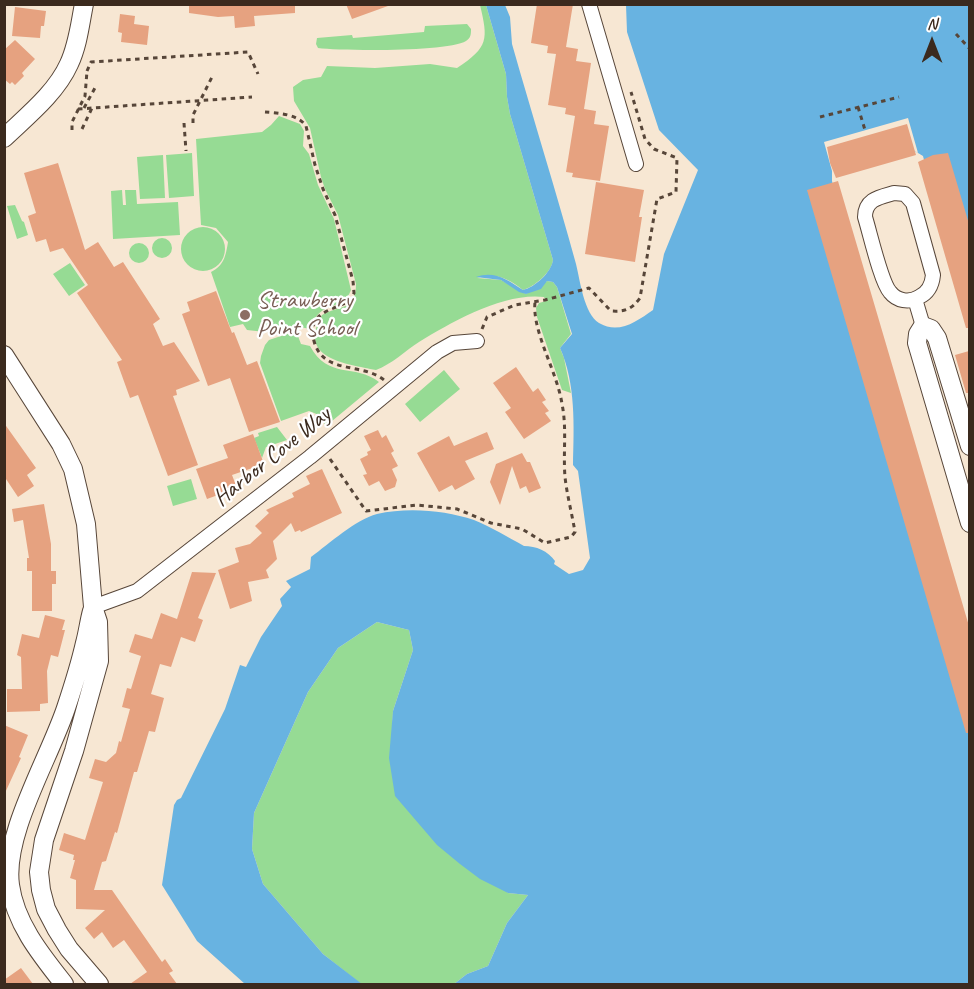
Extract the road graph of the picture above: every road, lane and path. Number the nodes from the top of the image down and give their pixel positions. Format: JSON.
{"nodes":[{"id":1,"x":84,"y":4,"type":"edge"},
{"id":2,"x":589,"y":4,"type":"edge"},
{"id":3,"x":956,"y":34,"type":"dead end"},
{"id":4,"x":969,"y":49,"type":"edge"},
{"id":5,"x":69,"y":64,"type":"junction"},
{"id":6,"x":87,"y":71,"type":"junction"},
{"id":7,"x":258,"y":74,"type":"dead end"},
{"id":8,"x":212,"y":77,"type":"dead end"},
{"id":9,"x":96,"y":86,"type":"dead end"},
{"id":10,"x":252,"y":97,"type":"dead end"},
{"id":11,"x":899,"y":97,"type":"dead end"},
{"id":12,"x":201,"y":100,"type":"junction"},
{"id":13,"x":858,"y":107,"type":"junction"},
{"id":14,"x":84,"y":108,"type":"junction"},
{"id":15,"x":92,"y":108,"type":"junction"},
{"id":16,"x":78,"y":109,"type":"junction"},
{"id":17,"x":265,"y":112,"type":"dead end"},
{"id":18,"x":820,"y":117,"type":"dead end"},
{"id":19,"x":184,"y":123,"type":"dead end"},
{"id":20,"x":193,"y":123,"type":"dead end"},
{"id":21,"x":82,"y":129,"type":"dead end"},
{"id":22,"x":72,"y":130,"type":"dead end"},
{"id":23,"x":865,"y":130,"type":"dead end"},
{"id":24,"x":4,"y":138,"type":"edge"},
{"id":25,"x":186,"y":151,"type":"dead end"},
{"id":26,"x":636,"y":164,"type":"dead end"},
{"id":27,"x":585,"y":289,"type":"dead end"},
{"id":28,"x":915,"y":299,"type":"junction"},
{"id":29,"x":535,"y":302,"type":"junction"},
{"id":30,"x":923,"y":326,"type":"junction"},
{"id":31,"x":477,"y":341,"type":"joint"},
{"id":32,"x":4,"y":355,"type":"edge"},
{"id":33,"x":391,"y":388,"type":"junction"},
{"id":34,"x":969,"y":446,"type":"edge"},
{"id":35,"x":322,"y":448,"type":"junction"},
{"id":36,"x":969,"y":522,"type":"edge"},
{"id":37,"x":93,"y":607,"type":"junction"},
{"id":38,"x":64,"y":984,"type":"edge"},
{"id":39,"x":99,"y":984,"type":"edge"}],
"edges":[{"from":1,"to":5,"type":"street"},
{"from":2,"to":26,"type":"street"},
{"from":3,"to":4,"type":"path"},
{"from":5,"to":6,"type":"path"},
{"from":5,"to":24,"type":"street"},
{"from":6,"to":7,"type":"path"},
{"from":6,"to":16,"type":"path"},
{"from":8,"to":12,"type":"path"},
{"from":9,"to":14,"type":"path"},
{"from":10,"to":12,"type":"path"},
{"from":11,"to":13,"type":"path"},
{"from":12,"to":15,"type":"path"},
{"from":12,"to":20,"type":"path"},
{"from":13,"to":18,"type":"path"},
{"from":13,"to":23,"type":"path"},
{"from":14,"to":15,"type":"path"},
{"from":14,"to":16,"type":"path"},
{"from":15,"to":21,"type":"path"},
{"from":16,"to":22,"type":"path"},
{"from":17,"to":33,"type":"path"},
{"from":19,"to":25,"type":"path"},
{"from":27,"to":29,"type":"path"},
{"from":28,"to":28,"type":"street"},
{"from":28,"to":30,"type":"street"},
{"from":29,"to":31,"type":"path"},
{"from":29,"to":35,"type":"path"},
{"from":30,"to":34,"type":"street"},
{"from":30,"to":36,"type":"street"},
{"from":31,"to":33,"type":"street","name":"Harbor Cove Way"},
{"from":32,"to":37,"type":"street"},
{"from":33,"to":35,"type":"street","name":"Harbor Cove Way"},
{"from":35,"to":37,"type":"street","name":"Harbor Cove Way"},
{"from":37,"to":38,"type":"street"},
{"from":37,"to":39,"type":"street"}]}
